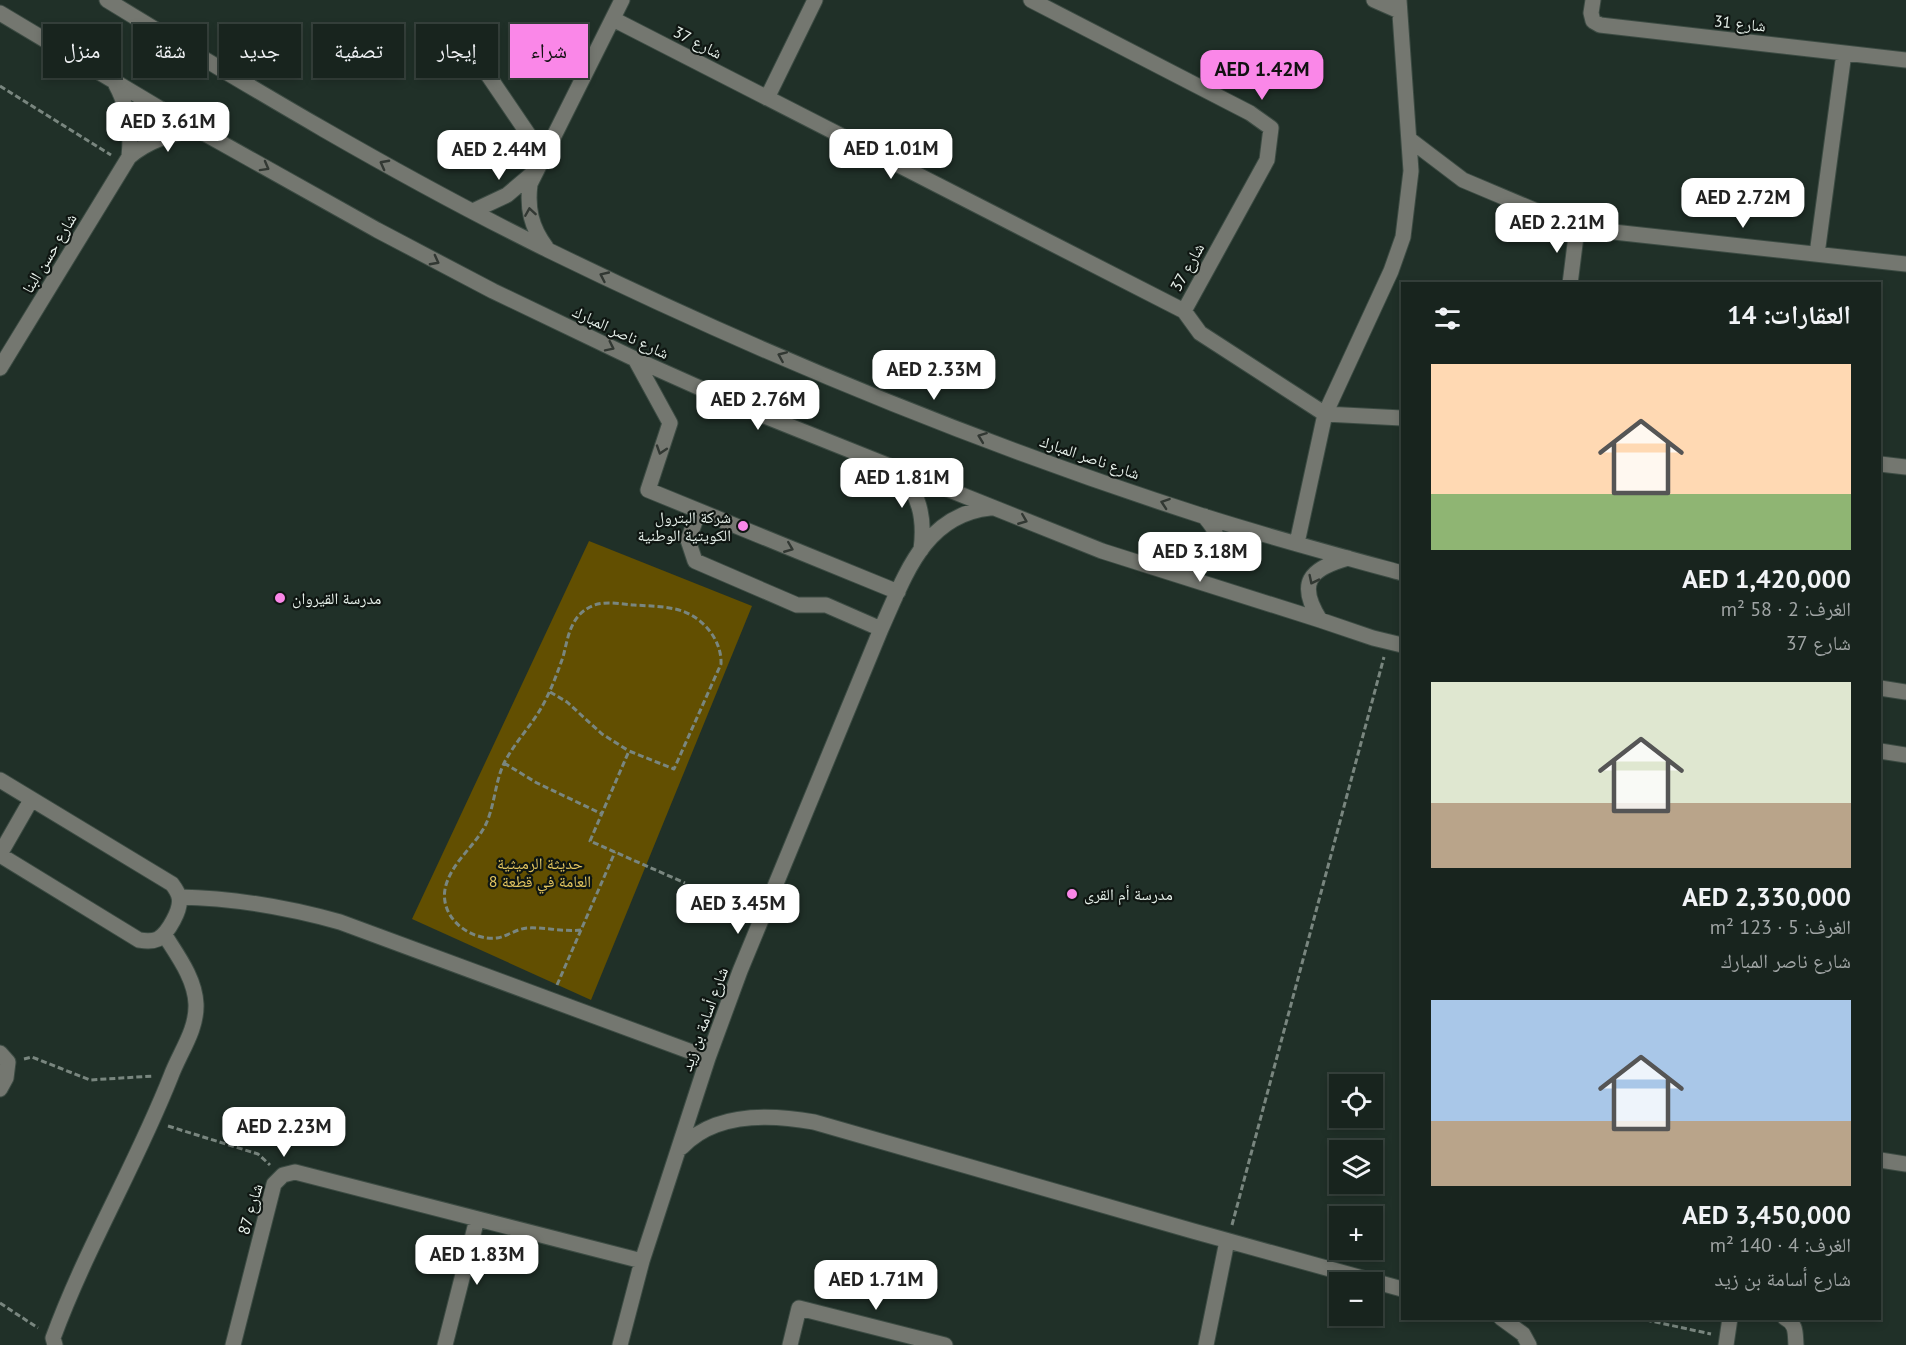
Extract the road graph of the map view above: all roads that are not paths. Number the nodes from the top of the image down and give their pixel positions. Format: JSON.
{"nodes":[{"id":1,"x":107,"y":0,"type":"edge"},
{"id":2,"x":622,"y":0,"type":"edge"},
{"id":3,"x":814,"y":0,"type":"edge"},
{"id":4,"x":1031,"y":0,"type":"edge"},
{"id":5,"x":1374,"y":0,"type":"edge"},
{"id":6,"x":1593,"y":0,"type":"edge"},
{"id":7,"x":1399,"y":5,"type":"edge"},
{"id":8,"x":0,"y":13,"type":"edge"},
{"id":9,"x":613,"y":19,"type":"junction"},
{"id":10,"x":1844,"y":53,"type":"junction"},
{"id":11,"x":1906,"y":60,"type":"edge"},
{"id":12,"x":490,"y":78,"type":"edge"},
{"id":13,"x":114,"y":81,"type":"junction"},
{"id":14,"x":767,"y":98,"type":"junction"},
{"id":15,"x":197,"y":129,"type":"junction"},
{"id":16,"x":1409,"y":138,"type":"junction"},
{"id":17,"x":543,"y":156,"type":"junction"},
{"id":18,"x":127,"y":160,"type":"junction"},
{"id":19,"x":536,"y":170,"type":"junction"},
{"id":20,"x":473,"y":211,"type":"junction"},
{"id":21,"x":1577,"y":228,"type":"junction"},
{"id":22,"x":548,"y":250,"type":"junction"},
{"id":23,"x":1816,"y":254,"type":"junction"},
{"id":24,"x":1906,"y":264,"type":"edge"},
{"id":25,"x":1570,"y":282,"type":"edge"},
{"id":26,"x":1184,"y":311,"type":"junction"},
{"id":27,"x":635,"y":359,"type":"junction"},
{"id":28,"x":0,"y":368,"type":"edge"},
{"id":29,"x":1325,"y":414,"type":"junction"},
{"id":30,"x":1401,"y":418,"type":"edge"},
{"id":31,"x":1881,"y":464,"type":"edge"},
{"id":32,"x":889,"y":466,"type":"junction"},
{"id":33,"x":1906,"y":467,"type":"edge"},
{"id":34,"x":993,"y":508,"type":"junction"},
{"id":35,"x":699,"y":511,"type":"junction"},
{"id":36,"x":1204,"y":516,"type":"junction"},
{"id":37,"x":1297,"y":543,"type":"junction"},
{"id":38,"x":921,"y":550,"type":"junction"},
{"id":39,"x":1102,"y":551,"type":"junction"},
{"id":40,"x":1348,"y":558,"type":"junction"},
{"id":41,"x":1401,"y":573,"type":"edge"},
{"id":42,"x":898,"y":592,"type":"junction"},
{"id":43,"x":1320,"y":620,"type":"junction"},
{"id":44,"x":881,"y":629,"type":"junction"},
{"id":45,"x":1395,"y":643,"type":"edge"},
{"id":46,"x":1881,"y":688,"type":"edge"},
{"id":47,"x":1906,"y":692,"type":"edge"},
{"id":48,"x":1881,"y":751,"type":"edge"},
{"id":49,"x":1903,"y":754,"type":"edge"},
{"id":50,"x":1881,"y":760,"type":"edge"},
{"id":51,"x":0,"y":780,"type":"edge"},
{"id":52,"x":31,"y":800,"type":"junction"},
{"id":53,"x":0,"y":854,"type":"edge"},
{"id":54,"x":179,"y":897,"type":"junction"},
{"id":55,"x":164,"y":934,"type":"junction"},
{"id":56,"x":4,"y":1058,"type":"edge"},
{"id":57,"x":708,"y":1058,"type":"junction"},
{"id":58,"x":0,"y":1089,"type":"edge"},
{"id":59,"x":678,"y":1152,"type":"junction"},
{"id":60,"x":1881,"y":1160,"type":"edge"},
{"id":61,"x":1906,"y":1164,"type":"edge"},
{"id":62,"x":477,"y":1219,"type":"junction"},
{"id":63,"x":1227,"y":1241,"type":"junction"},
{"id":64,"x":642,"y":1261,"type":"junction"},
{"id":65,"x":1401,"y":1289,"type":"edge"},
{"id":66,"x":1504,"y":1320,"type":"edge"},
{"id":67,"x":1730,"y":1320,"type":"edge"},
{"id":68,"x":1788,"y":1320,"type":"edge"},
{"id":69,"x":1726,"y":1341,"type":"edge"},
{"id":70,"x":54,"y":1342,"type":"edge"},
{"id":71,"x":233,"y":1345,"type":"edge"},
{"id":72,"x":445,"y":1345,"type":"edge"},
{"id":73,"x":621,"y":1345,"type":"edge"},
{"id":74,"x":790,"y":1345,"type":"edge"},
{"id":75,"x":945,"y":1345,"type":"edge"},
{"id":76,"x":1206,"y":1345,"type":"edge"},
{"id":77,"x":1529,"y":1345,"type":"edge"},
{"id":78,"x":1796,"y":1345,"type":"edge"}],
"edges":[{"from":20,"to":1,"type":"street","name":"شارع ناصر المبارك","one_way":true},
{"from":2,"to":9,"type":"street"},
{"from":3,"to":14,"type":"street"},
{"from":4,"to":26,"type":"street","name":"شارع 37"},
{"from":5,"to":7,"type":"street"},
{"from":6,"to":10,"type":"street","name":"شارع 31"},
{"from":7,"to":16,"type":"street"},
{"from":8,"to":13,"type":"street","name":"شارع ناصر المبارك"},
{"from":9,"to":14,"type":"street","name":"شارع 37"},
{"from":9,"to":17,"type":"street"},
{"from":10,"to":11,"type":"street","name":"شارع 31"},
{"from":10,"to":23,"type":"street"},
{"from":12,"to":17,"type":"street"},
{"from":13,"to":15,"type":"street","name":"شارع ناصر المبارك"},
{"from":13,"to":18,"type":"street","name":"شارع حسن البنا"},
{"from":14,"to":26,"type":"street","name":"شارع 37"},
{"from":15,"to":18,"type":"street","name":"شارع حسن البنا"},
{"from":15,"to":27,"type":"street","name":"شارع ناصر المبارك","one_way":true},
{"from":16,"to":21,"type":"street"},
{"from":16,"to":29,"type":"street"},
{"from":17,"to":19,"type":"street"},
{"from":18,"to":28,"type":"street","name":"شارع حسن البنا"},
{"from":19,"to":20,"type":"street"},
{"from":22,"to":19,"type":"street","one_way":true},
{"from":20,"to":22,"type":"street","name":"شارع ناصر المبارك"},
{"from":21,"to":23,"type":"street"},
{"from":21,"to":25,"type":"street"},
{"from":36,"to":22,"type":"street","name":"شارع ناصر المبارك","one_way":true},
{"from":23,"to":24,"type":"street"},
{"from":26,"to":29,"type":"street"},
{"from":27,"to":32,"type":"street","name":"شارع ناصر المبارك"},
{"from":27,"to":35,"type":"street","one_way":true},
{"from":29,"to":30,"type":"street"},
{"from":29,"to":37,"type":"street"},
{"from":31,"to":33,"type":"street"},
{"from":32,"to":34,"type":"street","name":"شارع ناصر المبارك"},
{"from":32,"to":38,"type":"street","name":"شارع أسامة بن زيد"},
{"from":34,"to":38,"type":"street","name":"شارع أسامة بن زيد"},
{"from":34,"to":39,"type":"street","name":"شارع ناصر المبارك","one_way":true},
{"from":35,"to":42,"type":"street","one_way":true},
{"from":35,"to":44,"type":"street"},
{"from":36,"to":37,"type":"street","name":"شارع ناصر المبارك"},
{"from":36,"to":39,"type":"street"},
{"from":37,"to":40,"type":"street","name":"شارع ناصر المبارك"},
{"from":38,"to":42,"type":"street","name":"شارع أسامة بن زيد"},
{"from":39,"to":43,"type":"street","name":"شارع ناصر المبارك"},
{"from":40,"to":41,"type":"street","name":"شارع ناصر المبارك"},
{"from":40,"to":43,"type":"street","one_way":true},
{"from":42,"to":44,"type":"street","name":"شارع أسامة بن زيد"},
{"from":43,"to":45,"type":"street","name":"شارع ناصر المبارك"},
{"from":44,"to":57,"type":"street","name":"شارع أسامة بن زيد"},
{"from":46,"to":47,"type":"street"},
{"from":48,"to":49,"type":"street"},
{"from":49,"to":50,"type":"street"},
{"from":51,"to":52,"type":"street"},
{"from":52,"to":53,"type":"street"},
{"from":52,"to":54,"type":"street"},
{"from":53,"to":55,"type":"street"},
{"from":54,"to":55,"type":"street"},
{"from":54,"to":57,"type":"street"},
{"from":55,"to":70,"type":"street"},
{"from":56,"to":58,"type":"street"},
{"from":57,"to":59,"type":"street","name":"شارع أسامة بن زيد"},
{"from":59,"to":63,"type":"street"},
{"from":59,"to":64,"type":"street","name":"شارع أسامة بن زيد"},
{"from":60,"to":61,"type":"street"},
{"from":62,"to":64,"type":"street","name":"شارع 87"},
{"from":62,"to":71,"type":"street","name":"شارع 87"},
{"from":62,"to":72,"type":"street"},
{"from":63,"to":65,"type":"street"},
{"from":63,"to":76,"type":"street"},
{"from":64,"to":73,"type":"street","name":"شارع أسامة بن زيد"},
{"from":66,"to":77,"type":"street"},
{"from":67,"to":69,"type":"street"},
{"from":68,"to":78,"type":"street"},
{"from":74,"to":75,"type":"street"}]}
